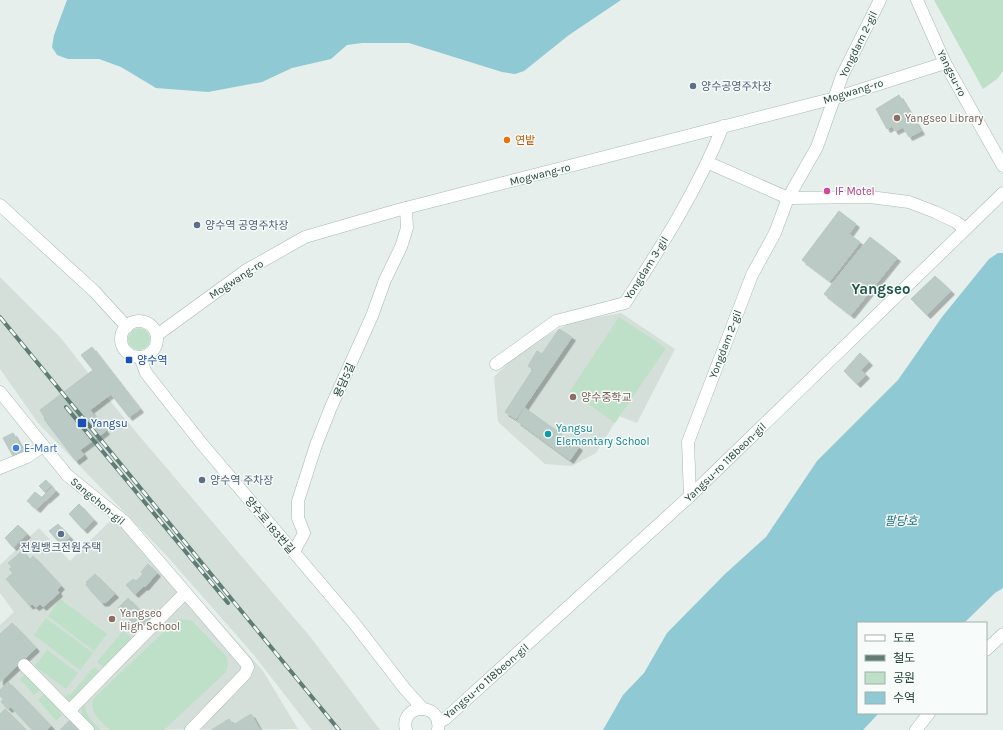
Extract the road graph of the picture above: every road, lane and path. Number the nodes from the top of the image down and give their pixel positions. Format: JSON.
{"nodes":[{"id":1,"x":880,"y":0,"type":"edge"},
{"id":2,"x":917,"y":0,"type":"edge"},
{"id":3,"x":945,"y":63,"type":"junction"},
{"id":4,"x":835,"y":98,"type":"junction"},
{"id":5,"x":723,"y":126,"type":"junction"},
{"id":6,"x":708,"y":163,"type":"junction"},
{"id":7,"x":1003,"y":166,"type":"edge"},
{"id":8,"x":1003,"y":193,"type":"edge"},
{"id":9,"x":788,"y":198,"type":"junction"},
{"id":10,"x":0,"y":205,"type":"edge"},
{"id":11,"x":406,"y":208,"type":"junction"},
{"id":12,"x":966,"y":229,"type":"junction"},
{"id":13,"x":126,"y":327,"type":"junction"},
{"id":14,"x":157,"y":335,"type":"junction"},
{"id":15,"x":140,"y":357,"type":"junction"},
{"id":16,"x":496,"y":364,"type":"dead end"},
{"id":17,"x":0,"y":392,"type":"edge"},
{"id":18,"x":43,"y":446,"type":"junction"},
{"id":19,"x":0,"y":468,"type":"edge"},
{"id":20,"x":690,"y":496,"type":"junction"},
{"id":21,"x":294,"y":552,"type":"junction"},
{"id":22,"x":185,"y":593,"type":"junction"},
{"id":23,"x":1003,"y":634,"type":"edge"},
{"id":24,"x":987,"y":649,"type":"edge"},
{"id":25,"x":24,"y":665,"type":"dead end"},
{"id":26,"x":405,"y":689,"type":"junction"},
{"id":27,"x":423,"y":709,"type":"junction"},
{"id":28,"x":69,"y":711,"type":"junction"},
{"id":29,"x":928,"y":714,"type":"edge"},
{"id":30,"x":409,"y":715,"type":"junction"},
{"id":31,"x":438,"y":726,"type":"edge"},
{"id":32,"x":88,"y":730,"type":"edge"},
{"id":33,"x":191,"y":730,"type":"edge"},
{"id":34,"x":406,"y":730,"type":"edge"},
{"id":35,"x":916,"y":730,"type":"edge"}],
"edges":[{"from":1,"to":4,"type":"street","name":"Yongdam 2-gil"},
{"from":2,"to":3,"type":"street","name":"Yangsu-ro"},
{"from":3,"to":4,"type":"street","name":"Mogwang-ro"},
{"from":3,"to":7,"type":"street","name":"Yangsu-ro"},
{"from":4,"to":5,"type":"street","name":"Mogwang-ro"},
{"from":4,"to":9,"type":"street","name":"Yongdam 2-gil"},
{"from":5,"to":6,"type":"street","name":"Yongdam 3-gil"},
{"from":5,"to":11,"type":"street","name":"Mogwang-ro"},
{"from":6,"to":9,"type":"street"},
{"from":6,"to":16,"type":"street","name":"Yongdam 3-gil"},
{"from":8,"to":12,"type":"street","name":"Yangsu-ro 118beon-gil"},
{"from":9,"to":12,"type":"street"},
{"from":9,"to":20,"type":"street","name":"Yongdam 2-gil"},
{"from":10,"to":13,"type":"street"},
{"from":11,"to":14,"type":"street","name":"Mogwang-ro"},
{"from":11,"to":21,"type":"street","name":"용담5길"},
{"from":12,"to":20,"type":"street","name":"Yangsu-ro 118beon-gil"},
{"from":13,"to":14,"type":"street"},
{"from":13,"to":15,"type":"street"},
{"from":14,"to":15,"type":"street"},
{"from":15,"to":21,"type":"street","name":"양수로 183번길"},
{"from":17,"to":18,"type":"street","name":"Sangchon-gil"},
{"from":18,"to":19,"type":"street"},
{"from":18,"to":22,"type":"street","name":"Sangchon-gil"},
{"from":20,"to":31,"type":"street","name":"Yangsu-ro 118beon-gil"},
{"from":21,"to":26,"type":"street","name":"양수로 183번길"},
{"from":22,"to":28,"type":"street"},
{"from":22,"to":33,"type":"street","name":"Sangchon-gil"},
{"from":23,"to":24,"type":"street"},
{"from":25,"to":28,"type":"street"},
{"from":26,"to":27,"type":"street","name":"양수로 183번길"},
{"from":26,"to":30,"type":"street","name":"양수로 183번길"},
{"from":27,"to":30,"type":"street"},
{"from":27,"to":31,"type":"street","name":"양수로 183번길"},
{"from":28,"to":32,"type":"street"},
{"from":29,"to":35,"type":"street"},
{"from":30,"to":34,"type":"street","name":"양수로 183번길"}]}
